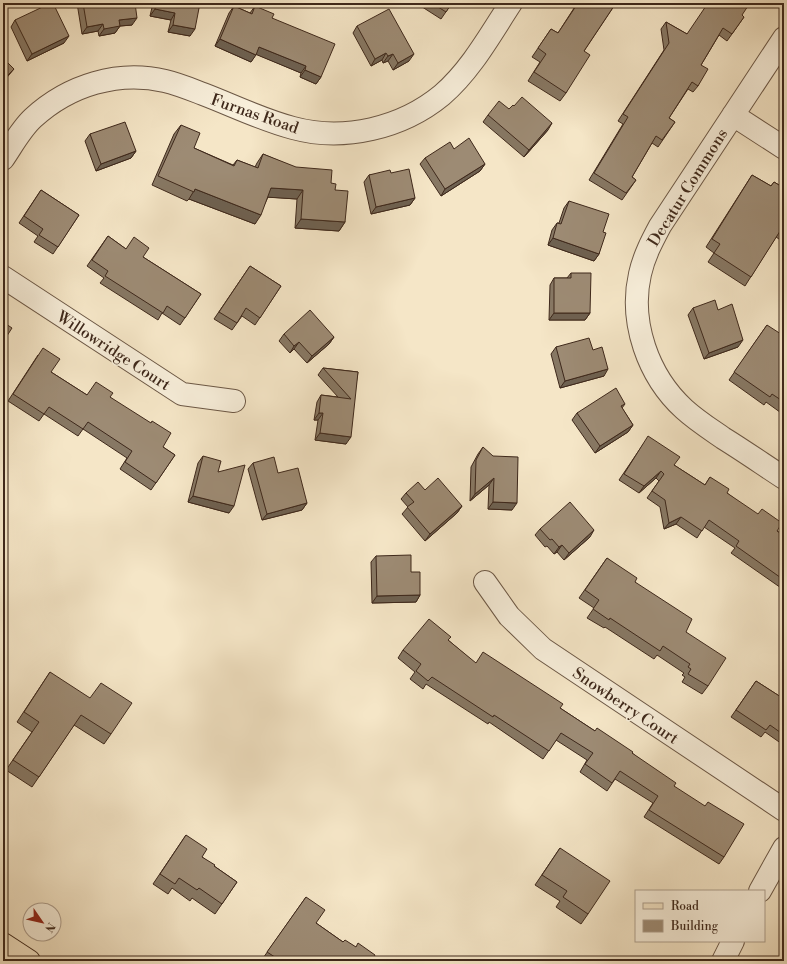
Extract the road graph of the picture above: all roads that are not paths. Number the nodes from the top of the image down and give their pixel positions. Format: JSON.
{"nodes":[{"id":1,"x":511,"y":3,"type":"edge"},
{"id":2,"x":784,"y":38,"type":"edge"},
{"id":3,"x":733,"y":115,"type":"junction"},
{"id":4,"x":784,"y":148,"type":"edge"},
{"id":5,"x":3,"y":159,"type":"edge"},
{"id":6,"x":3,"y":277,"type":"edge"},
{"id":7,"x":234,"y":401,"type":"dead end"},
{"id":8,"x":784,"y":478,"type":"edge"},
{"id":9,"x":485,"y":582,"type":"dead end"},
{"id":10,"x":784,"y":810,"type":"edge"},
{"id":11,"x":784,"y":848,"type":"edge"},
{"id":12,"x":761,"y":890,"type":"edge"},
{"id":13,"x":732,"y":942,"type":"edge"},
{"id":14,"x":3,"y":944,"type":"edge"},
{"id":15,"x":29,"y":961,"type":"edge"},
{"id":16,"x":723,"y":961,"type":"edge"}],
"edges":[{"from":1,"to":5,"type":"street","name":"Furnas Road"},
{"from":2,"to":3,"type":"street","name":"Decatur Commons"},
{"from":3,"to":4,"type":"street"},
{"from":3,"to":8,"type":"street","name":"Decatur Commons"},
{"from":6,"to":7,"type":"street","name":"Willowridge Court"},
{"from":9,"to":10,"type":"street","name":"Snowberry Court"},
{"from":11,"to":12,"type":"street"},
{"from":13,"to":16,"type":"street"},
{"from":14,"to":15,"type":"main road"}]}
